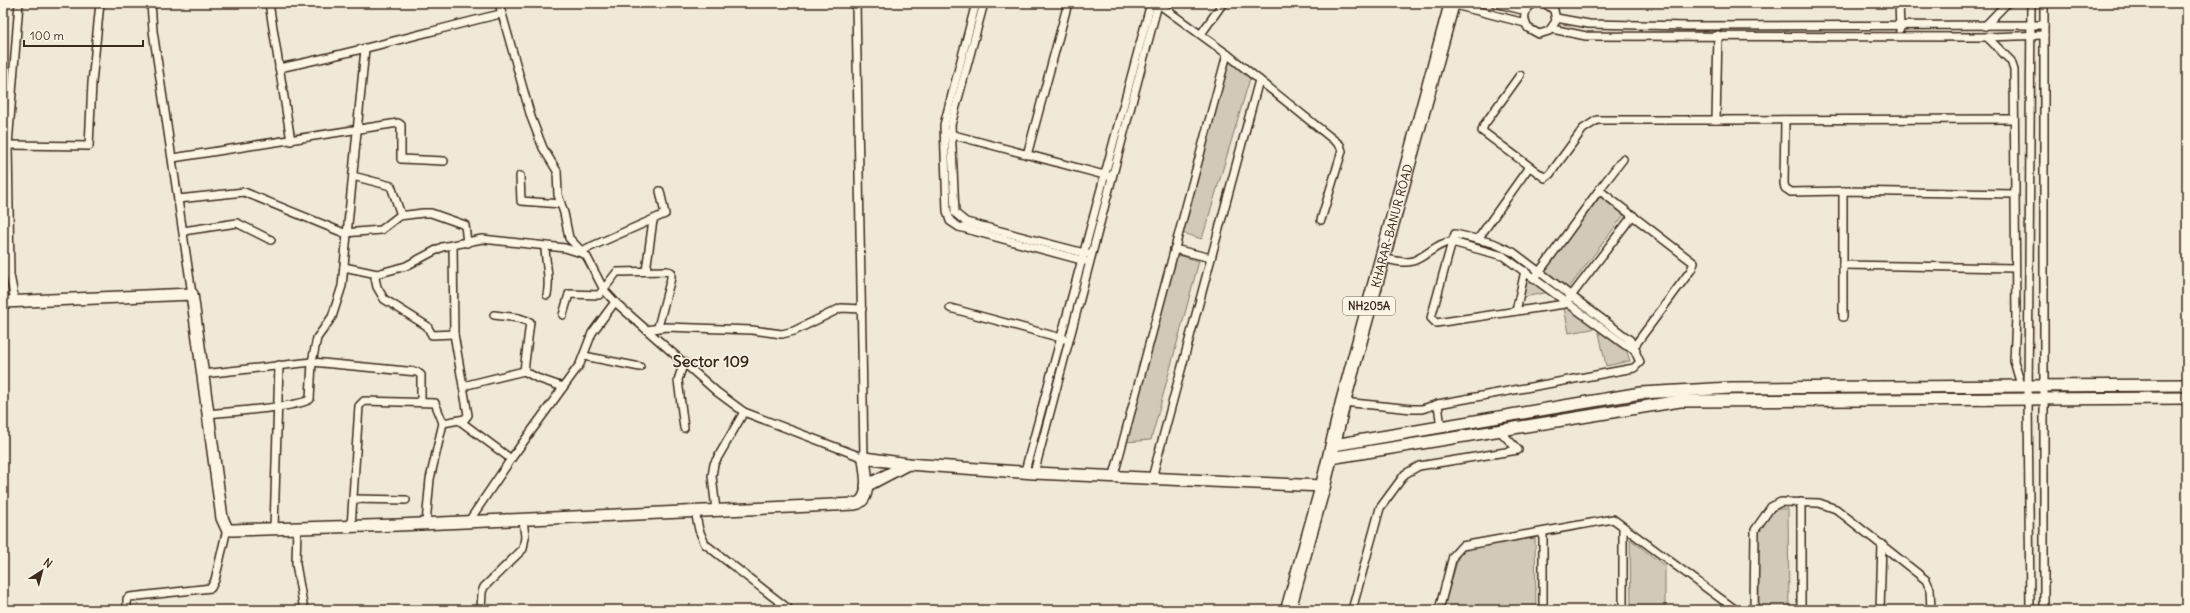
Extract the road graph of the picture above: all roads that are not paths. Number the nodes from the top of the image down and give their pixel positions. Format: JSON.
{"nodes":[{"id":1,"x":19,"y":3,"type":"edge"},
{"id":2,"x":100,"y":3,"type":"edge"},
{"id":3,"x":151,"y":3,"type":"edge"},
{"id":4,"x":269,"y":3,"type":"edge"},
{"id":5,"x":499,"y":3,"type":"edge"},
{"id":6,"x":856,"y":3,"type":"edge"},
{"id":7,"x":976,"y":3,"type":"edge"},
{"id":8,"x":984,"y":3,"type":"edge"},
{"id":9,"x":1068,"y":3,"type":"edge"},
{"id":10,"x":1155,"y":3,"type":"edge"},
{"id":11,"x":1223,"y":3,"type":"edge"},
{"id":12,"x":1451,"y":3,"type":"edge"},
{"id":13,"x":1495,"y":3,"type":"edge"},
{"id":14,"x":1535,"y":3,"type":"edge"},
{"id":15,"x":1544,"y":3,"type":"edge"},
{"id":16,"x":1899,"y":3,"type":"edge"},
{"id":17,"x":2007,"y":3,"type":"edge"},
{"id":18,"x":2031,"y":3,"type":"edge"},
{"id":19,"x":2044,"y":3,"type":"edge"},
{"id":20,"x":1526,"y":11,"type":"junction"},
{"id":21,"x":500,"y":14,"type":"junction"},
{"id":22,"x":1556,"y":18,"type":"junction"},
{"id":23,"x":1525,"y":23,"type":"junction"},
{"id":24,"x":2044,"y":25,"type":"junction"},
{"id":25,"x":1900,"y":26,"type":"junction"},
{"id":26,"x":1985,"y":26,"type":"junction"},
{"id":27,"x":2031,"y":26,"type":"junction"},
{"id":28,"x":1552,"y":29,"type":"junction"},
{"id":29,"x":1201,"y":34,"type":"junction"},
{"id":30,"x":1718,"y":35,"type":"junction"},
{"id":31,"x":2030,"y":35,"type":"junction"},
{"id":32,"x":2044,"y":35,"type":"junction"},
{"id":33,"x":1901,"y":36,"type":"junction"},
{"id":34,"x":1987,"y":37,"type":"junction"},
{"id":35,"x":366,"y":49,"type":"junction"},
{"id":36,"x":1227,"y":54,"type":"junction"},
{"id":37,"x":279,"y":68,"type":"junction"},
{"id":38,"x":1520,"y":75,"type":"dead end"},
{"id":39,"x":1259,"y":80,"type":"junction"},
{"id":40,"x":2014,"y":119,"type":"junction"},
{"id":41,"x":1716,"y":120,"type":"junction"},
{"id":42,"x":1785,"y":120,"type":"junction"},
{"id":43,"x":358,"y":130,"type":"junction"},
{"id":44,"x":947,"y":134,"type":"junction"},
{"id":45,"x":291,"y":141,"type":"junction"},
{"id":46,"x":8,"y":145,"type":"junction"},
{"id":47,"x":1027,"y":155,"type":"junction"},
{"id":48,"x":172,"y":158,"type":"junction"},
{"id":49,"x":1623,"y":159,"type":"dead end"},
{"id":50,"x":444,"y":161,"type":"dead end"},
{"id":51,"x":1529,"y":166,"type":"junction"},
{"id":52,"x":353,"y":176,"type":"junction"},
{"id":53,"x":520,"y":176,"type":"dead end"},
{"id":54,"x":1108,"y":176,"type":"junction"},
{"id":55,"x":1598,"y":190,"type":"junction"},
{"id":56,"x":660,"y":191,"type":"dead end"},
{"id":57,"x":1843,"y":191,"type":"junction"},
{"id":58,"x":2014,"y":194,"type":"junction"},
{"id":59,"x":178,"y":199,"type":"junction"},
{"id":60,"x":561,"y":204,"type":"junction"},
{"id":61,"x":401,"y":215,"type":"junction"},
{"id":62,"x":1633,"y":216,"type":"junction"},
{"id":63,"x":653,"y":220,"type":"junction"},
{"id":64,"x":1321,"y":220,"type":"dead end"},
{"id":65,"x":183,"y":231,"type":"junction"},
{"id":66,"x":348,"y":234,"type":"junction"},
{"id":67,"x":1478,"y":239,"type":"junction"},
{"id":68,"x":271,"y":240,"type":"dead end"},
{"id":69,"x":1452,"y":242,"type":"junction"},
{"id":70,"x":467,"y":243,"type":"junction"},
{"id":71,"x":453,"y":245,"type":"junction"},
{"id":72,"x":545,"y":246,"type":"junction"},
{"id":73,"x":1174,"y":249,"type":"junction"},
{"id":74,"x":582,"y":252,"type":"junction"},
{"id":75,"x":1087,"y":257,"type":"junction"},
{"id":76,"x":1212,"y":258,"type":"junction"},
{"id":77,"x":1382,"y":258,"type":"junction"},
{"id":78,"x":1843,"y":265,"type":"junction"},
{"id":79,"x":344,"y":266,"type":"junction"},
{"id":80,"x":2015,"y":268,"type":"junction"},
{"id":81,"x":646,"y":271,"type":"junction"},
{"id":82,"x":1525,"y":271,"type":"junction"},
{"id":83,"x":377,"y":274,"type":"junction"},
{"id":84,"x":1537,"y":276,"type":"junction"},
{"id":85,"x":604,"y":290,"type":"junction"},
{"id":86,"x":192,"y":294,"type":"junction"},
{"id":87,"x":547,"y":295,"type":"dead end"},
{"id":88,"x":1569,"y":299,"type":"junction"},
{"id":89,"x":15,"y":301,"type":"junction"},
{"id":90,"x":3,"y":302,"type":"edge"},
{"id":91,"x":614,"y":302,"type":"junction"},
{"id":92,"x":950,"y":308,"type":"dead end"},
{"id":93,"x":862,"y":309,"type":"junction"},
{"id":94,"x":1516,"y":311,"type":"junction"},
{"id":95,"x":494,"y":315,"type":"dead end"},
{"id":96,"x":563,"y":315,"type":"dead end"},
{"id":97,"x":1843,"y":316,"type":"dead end"},
{"id":98,"x":658,"y":327,"type":"junction"},
{"id":99,"x":647,"y":330,"type":"junction"},
{"id":100,"x":454,"y":334,"type":"junction"},
{"id":101,"x":1060,"y":338,"type":"junction"},
{"id":102,"x":1069,"y":340,"type":"junction"},
{"id":103,"x":1634,"y":348,"type":"junction"},
{"id":104,"x":584,"y":356,"type":"junction"},
{"id":105,"x":312,"y":362,"type":"junction"},
{"id":106,"x":684,"y":362,"type":"junction"},
{"id":107,"x":279,"y":365,"type":"junction"},
{"id":108,"x":640,"y":367,"type":"dead end"},
{"id":109,"x":524,"y":371,"type":"junction"},
{"id":110,"x":203,"y":374,"type":"junction"},
{"id":111,"x":2187,"y":384,"type":"edge"},
{"id":112,"x":2025,"y":385,"type":"junction"},
{"id":113,"x":2042,"y":385,"type":"junction"},
{"id":114,"x":463,"y":386,"type":"junction"},
{"id":115,"x":563,"y":387,"type":"junction"},
{"id":116,"x":2187,"y":398,"type":"edge"},
{"id":117,"x":2028,"y":399,"type":"junction"},
{"id":118,"x":2043,"y":399,"type":"junction"},
{"id":119,"x":421,"y":401,"type":"junction"},
{"id":120,"x":1343,"y":402,"type":"junction"},
{"id":121,"x":1438,"y":404,"type":"junction"},
{"id":122,"x":278,"y":407,"type":"junction"},
{"id":123,"x":744,"y":412,"type":"junction"},
{"id":124,"x":209,"y":414,"type":"junction"},
{"id":125,"x":460,"y":421,"type":"junction"},
{"id":126,"x":443,"y":423,"type":"junction"},
{"id":127,"x":684,"y":428,"type":"dead end"},
{"id":128,"x":1441,"y":428,"type":"junction"},
{"id":129,"x":1500,"y":431,"type":"junction"},
{"id":130,"x":1332,"y":451,"type":"junction"},
{"id":131,"x":864,"y":458,"type":"junction"},
{"id":132,"x":511,"y":459,"type":"junction"},
{"id":133,"x":908,"y":464,"type":"junction"},
{"id":134,"x":1029,"y":472,"type":"junction"},
{"id":135,"x":1114,"y":475,"type":"junction"},
{"id":136,"x":1152,"y":478,"type":"junction"},
{"id":137,"x":866,"y":486,"type":"junction"},
{"id":138,"x":1323,"y":486,"type":"junction"},
{"id":139,"x":353,"y":499,"type":"junction"},
{"id":140,"x":406,"y":500,"type":"dead end"},
{"id":141,"x":1801,"y":502,"type":"junction"},
{"id":142,"x":716,"y":510,"type":"junction"},
{"id":143,"x":696,"y":511,"type":"junction"},
{"id":144,"x":522,"y":519,"type":"junction"},
{"id":145,"x":469,"y":522,"type":"junction"},
{"id":146,"x":426,"y":523,"type":"junction"},
{"id":147,"x":297,"y":527,"type":"junction"},
{"id":148,"x":351,"y":527,"type":"junction"},
{"id":149,"x":1623,"y":527,"type":"junction"},
{"id":150,"x":274,"y":528,"type":"junction"},
{"id":151,"x":227,"y":529,"type":"junction"},
{"id":152,"x":1543,"y":533,"type":"junction"},
{"id":153,"x":1882,"y":544,"type":"junction"},
{"id":154,"x":127,"y":610,"type":"edge"},
{"id":155,"x":304,"y":610,"type":"edge"},
{"id":156,"x":481,"y":610,"type":"edge"},
{"id":157,"x":790,"y":610,"type":"edge"},
{"id":158,"x":1288,"y":610,"type":"edge"},
{"id":159,"x":1352,"y":610,"type":"edge"},
{"id":160,"x":1439,"y":610,"type":"edge"},
{"id":161,"x":1543,"y":610,"type":"edge"},
{"id":162,"x":1623,"y":610,"type":"edge"},
{"id":163,"x":1736,"y":610,"type":"edge"},
{"id":164,"x":1754,"y":610,"type":"edge"},
{"id":165,"x":1801,"y":610,"type":"edge"},
{"id":166,"x":1880,"y":610,"type":"edge"},
{"id":167,"x":1931,"y":610,"type":"edge"},
{"id":168,"x":2030,"y":610,"type":"edge"},
{"id":169,"x":2044,"y":610,"type":"edge"}],
"edges":[{"from":1,"to":46,"type":"street"},
{"from":2,"to":46,"type":"street"},
{"from":3,"to":48,"type":"street"},
{"from":4,"to":37,"type":"street"},
{"from":5,"to":21,"type":"street"},
{"from":6,"to":93,"type":"street"},
{"from":7,"to":44,"type":"street"},
{"from":8,"to":44,"type":"street"},
{"from":9,"to":47,"type":"street"},
{"from":10,"to":29,"type":"street"},
{"from":10,"to":54,"type":"street"},
{"from":11,"to":29,"type":"street"},
{"from":12,"to":23,"type":"street"},
{"from":12,"to":77,"type":"highway","name":"KHARAR-BANUR ROAD","number":"NH205A"},
{"from":13,"to":20,"type":"street"},
{"from":14,"to":20,"type":"street"},
{"from":15,"to":22,"type":"street"},
{"from":16,"to":25,"type":"street"},
{"from":17,"to":26,"type":"street"},
{"from":18,"to":27,"type":"street"},
{"from":19,"to":24,"type":"street"},
{"from":20,"to":23,"type":"street"},
{"from":21,"to":35,"type":"street"},
{"from":21,"to":60,"type":"street"},
{"from":22,"to":25,"type":"street"},
{"from":22,"to":28,"type":"street"},
{"from":23,"to":28,"type":"street"},
{"from":24,"to":27,"type":"street"},
{"from":24,"to":32,"type":"street"},
{"from":25,"to":26,"type":"street"},
{"from":25,"to":33,"type":"street"},
{"from":26,"to":27,"type":"street"},
{"from":27,"to":31,"type":"street"},
{"from":28,"to":30,"type":"street"},
{"from":29,"to":36,"type":"street"},
{"from":30,"to":33,"type":"street"},
{"from":30,"to":41,"type":"street"},
{"from":31,"to":32,"type":"street"},
{"from":31,"to":34,"type":"street"},
{"from":31,"to":112,"type":"street"},
{"from":32,"to":113,"type":"street"},
{"from":33,"to":34,"type":"street"},
{"from":34,"to":40,"type":"street"},
{"from":35,"to":37,"type":"street"},
{"from":35,"to":43,"type":"street"},
{"from":36,"to":39,"type":"street"},
{"from":36,"to":73,"type":"street"},
{"from":37,"to":45,"type":"street"},
{"from":38,"to":51,"type":"street"},
{"from":39,"to":64,"type":"street"},
{"from":39,"to":76,"type":"street"},
{"from":40,"to":42,"type":"street"},
{"from":40,"to":58,"type":"street"},
{"from":41,"to":42,"type":"street"},
{"from":41,"to":51,"type":"street"},
{"from":42,"to":57,"type":"street"},
{"from":43,"to":45,"type":"street"},
{"from":43,"to":50,"type":"street"},
{"from":43,"to":52,"type":"street"},
{"from":44,"to":47,"type":"street"},
{"from":44,"to":75,"type":"street"},
{"from":45,"to":48,"type":"street"},
{"from":46,"to":89,"type":"street"},
{"from":47,"to":54,"type":"street"},
{"from":48,"to":59,"type":"street"},
{"from":49,"to":55,"type":"street"},
{"from":51,"to":67,"type":"street"},
{"from":52,"to":61,"type":"street"},
{"from":52,"to":66,"type":"street"},
{"from":53,"to":60,"type":"street"},
{"from":54,"to":75,"type":"street"},
{"from":55,"to":62,"type":"street"},
{"from":55,"to":84,"type":"street"},
{"from":56,"to":63,"type":"street"},
{"from":57,"to":58,"type":"street"},
{"from":57,"to":78,"type":"street"},
{"from":58,"to":80,"type":"street"},
{"from":59,"to":65,"type":"street"},
{"from":59,"to":66,"type":"street"},
{"from":60,"to":74,"type":"street"},
{"from":61,"to":66,"type":"street"},
{"from":61,"to":70,"type":"street"},
{"from":62,"to":88,"type":"street"},
{"from":62,"to":103,"type":"street"},
{"from":63,"to":74,"type":"street"},
{"from":63,"to":81,"type":"street"},
{"from":65,"to":68,"type":"street"},
{"from":65,"to":86,"type":"street"},
{"from":66,"to":79,"type":"street"},
{"from":67,"to":69,"type":"street"},
{"from":67,"to":84,"type":"street"},
{"from":69,"to":77,"type":"street"},
{"from":69,"to":82,"type":"street"},
{"from":69,"to":94,"type":"street"},
{"from":70,"to":71,"type":"street"},
{"from":70,"to":72,"type":"street"},
{"from":71,"to":83,"type":"street"},
{"from":71,"to":100,"type":"street"},
{"from":72,"to":74,"type":"street"},
{"from":72,"to":87,"type":"street"},
{"from":73,"to":76,"type":"street"},
{"from":73,"to":135,"type":"street"},
{"from":74,"to":85,"type":"street"},
{"from":75,"to":101,"type":"street"},
{"from":75,"to":102,"type":"street"},
{"from":76,"to":136,"type":"street"},
{"from":77,"to":120,"type":"highway","name":"KHARAR-BANUR ROAD","number":"NH205A"},
{"from":78,"to":80,"type":"street"},
{"from":78,"to":97,"type":"street"},
{"from":79,"to":83,"type":"street"},
{"from":79,"to":105,"type":"street"},
{"from":80,"to":112,"type":"street"},
{"from":81,"to":85,"type":"street"},
{"from":81,"to":98,"type":"street"},
{"from":82,"to":84,"type":"street"},
{"from":82,"to":94,"type":"street"},
{"from":83,"to":100,"type":"street"},
{"from":84,"to":88,"type":"street"},
{"from":85,"to":91,"type":"street"},
{"from":85,"to":96,"type":"street"},
{"from":86,"to":89,"type":"main road"},
{"from":86,"to":110,"type":"main road"},
{"from":88,"to":94,"type":"street"},
{"from":88,"to":103,"type":"street"},
{"from":89,"to":90,"type":"main road"},
{"from":91,"to":99,"type":"street"},
{"from":91,"to":104,"type":"street"},
{"from":92,"to":101,"type":"street"},
{"from":93,"to":98,"type":"street"},
{"from":93,"to":131,"type":"street"},
{"from":95,"to":109,"type":"street"},
{"from":98,"to":99,"type":"street"},
{"from":99,"to":106,"type":"street"},
{"from":100,"to":114,"type":"street"},
{"from":101,"to":102,"type":"street"},
{"from":101,"to":134,"type":"street"},
{"from":102,"to":134,"type":"street"},
{"from":103,"to":121,"type":"street"},
{"from":104,"to":108,"type":"street"},
{"from":104,"to":115,"type":"street"},
{"from":105,"to":107,"type":"street"},
{"from":105,"to":119,"type":"street"},
{"from":105,"to":122,"type":"street"},
{"from":106,"to":123,"type":"street"},
{"from":106,"to":127,"type":"street"},
{"from":107,"to":110,"type":"street"},
{"from":107,"to":122,"type":"street"},
{"from":109,"to":114,"type":"street"},
{"from":109,"to":115,"type":"street"},
{"from":110,"to":124,"type":"main road"},
{"from":111,"to":113,"type":"main road"},
{"from":112,"to":113,"type":"main road"},
{"from":112,"to":117,"type":"street"},
{"from":112,"to":128,"type":"main road"},
{"from":113,"to":118,"type":"street"},
{"from":114,"to":125,"type":"street"},
{"from":115,"to":132,"type":"street"},
{"from":116,"to":118,"type":"main road"},
{"from":117,"to":118,"type":"main road"},
{"from":117,"to":129,"type":"main road"},
{"from":117,"to":168,"type":"street"},
{"from":118,"to":169,"type":"street"},
{"from":119,"to":126,"type":"street"},
{"from":119,"to":139,"type":"street"},
{"from":120,"to":121,"type":"street"},
{"from":120,"to":130,"type":"highway","name":"KHARAR-BANUR ROAD","number":"NH205A"},
{"from":121,"to":128,"type":"street"},
{"from":122,"to":124,"type":"street"},
{"from":122,"to":150,"type":"street"},
{"from":123,"to":131,"type":"street"},
{"from":123,"to":142,"type":"street"},
{"from":124,"to":151,"type":"main road"},
{"from":125,"to":126,"type":"street"},
{"from":125,"to":132,"type":"street"},
{"from":126,"to":146,"type":"street"},
{"from":128,"to":130,"type":"main road"},
{"from":129,"to":130,"type":"main road"},
{"from":129,"to":159,"type":"street"},
{"from":130,"to":138,"type":"highway","name":"KHARAR-BANUR ROAD","number":"NH205A"},
{"from":131,"to":133,"type":"main road"},
{"from":131,"to":137,"type":"main road"},
{"from":132,"to":145,"type":"street"},
{"from":133,"to":134,"type":"main road"},
{"from":133,"to":137,"type":"main road"},
{"from":134,"to":135,"type":"main road"},
{"from":135,"to":136,"type":"main road"},
{"from":136,"to":138,"type":"main road"},
{"from":137,"to":142,"type":"main road"},
{"from":138,"to":158,"type":"highway","name":"KHARAR-BANUR ROAD","number":"NH205A"},
{"from":139,"to":140,"type":"street"},
{"from":139,"to":148,"type":"street"},
{"from":141,"to":153,"type":"street"},
{"from":141,"to":164,"type":"street"},
{"from":141,"to":165,"type":"street"},
{"from":142,"to":143,"type":"main road"},
{"from":143,"to":144,"type":"main road"},
{"from":143,"to":157,"type":"street"},
{"from":144,"to":145,"type":"main road"},
{"from":144,"to":156,"type":"street"},
{"from":145,"to":146,"type":"main road"},
{"from":146,"to":148,"type":"main road"},
{"from":147,"to":148,"type":"main road"},
{"from":147,"to":150,"type":"main road"},
{"from":147,"to":155,"type":"street"},
{"from":149,"to":152,"type":"street"},
{"from":149,"to":162,"type":"street"},
{"from":149,"to":163,"type":"street"},
{"from":150,"to":151,"type":"main road"},
{"from":151,"to":154,"type":"street"},
{"from":152,"to":160,"type":"street"},
{"from":152,"to":161,"type":"street"},
{"from":153,"to":166,"type":"street"},
{"from":153,"to":167,"type":"street"}]}
